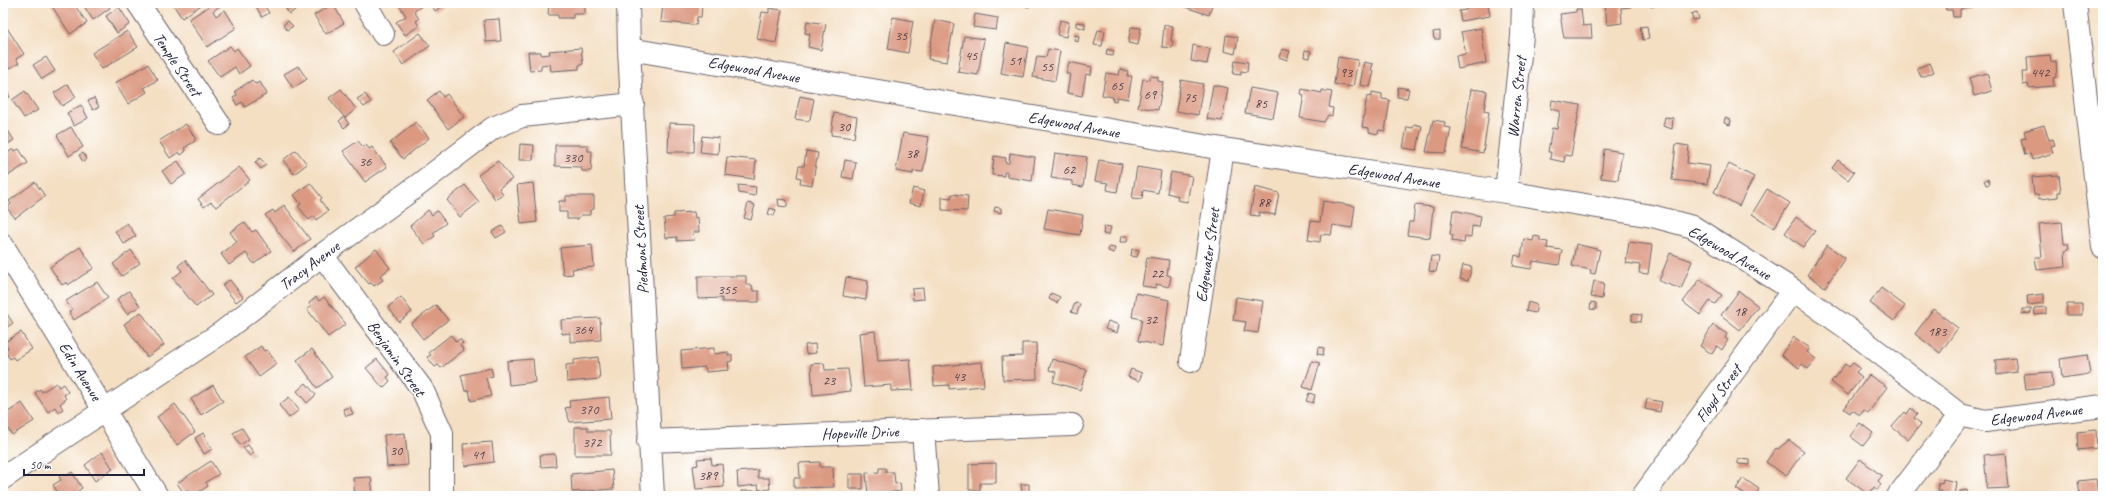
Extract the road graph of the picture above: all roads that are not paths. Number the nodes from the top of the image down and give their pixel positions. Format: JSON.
{"nodes":[{"id":1,"x":138,"y":3,"type":"edge"},
{"id":2,"x":365,"y":3,"type":"edge"},
{"id":3,"x":628,"y":3,"type":"edge"},
{"id":4,"x":1523,"y":3,"type":"edge"},
{"id":5,"x":2075,"y":3,"type":"edge"},
{"id":6,"x":383,"y":34,"type":"dead end"},
{"id":7,"x":629,"y":49,"type":"junction"},
{"id":8,"x":633,"y":104,"type":"junction"},
{"id":9,"x":219,"y":124,"type":"dead end"},
{"id":10,"x":1222,"y":149,"type":"junction"},
{"id":11,"x":1506,"y":192,"type":"junction"},
{"id":12,"x":2101,"y":207,"type":"edge"},
{"id":13,"x":3,"y":246,"type":"edge"},
{"id":14,"x":2103,"y":247,"type":"edge"},
{"id":15,"x":322,"y":255,"type":"junction"},
{"id":16,"x":1793,"y":290,"type":"junction"},
{"id":17,"x":1192,"y":362,"type":"dead end"},
{"id":18,"x":2103,"y":406,"type":"edge"},
{"id":19,"x":105,"y":410,"type":"junction"},
{"id":20,"x":1960,"y":415,"type":"junction"},
{"id":21,"x":1072,"y":425,"type":"dead end"},
{"id":22,"x":924,"y":430,"type":"junction"},
{"id":23,"x":648,"y":441,"type":"junction"},
{"id":24,"x":3,"y":478,"type":"edge"},
{"id":25,"x":157,"y":496,"type":"edge"},
{"id":26,"x":442,"y":496,"type":"edge"},
{"id":27,"x":653,"y":496,"type":"edge"},
{"id":28,"x":928,"y":496,"type":"edge"},
{"id":29,"x":1643,"y":496,"type":"edge"},
{"id":30,"x":1898,"y":496,"type":"edge"}],
"edges":[{"from":1,"to":9,"type":"street","name":"Temple Street"},
{"from":2,"to":6,"type":"street"},
{"from":3,"to":7,"type":"street","name":"Piedmont Street"},
{"from":4,"to":11,"type":"street","name":"Warren Street"},
{"from":5,"to":12,"type":"street"},
{"from":7,"to":8,"type":"street","name":"Piedmont Street"},
{"from":7,"to":10,"type":"street","name":"Edgewood Avenue"},
{"from":8,"to":15,"type":"street","name":"Tracy Avenue"},
{"from":8,"to":23,"type":"street","name":"Piedmont Street"},
{"from":10,"to":11,"type":"street","name":"Edgewood Avenue"},
{"from":10,"to":17,"type":"street","name":"Edgewater Street"},
{"from":11,"to":16,"type":"street","name":"Edgewood Avenue"},
{"from":12,"to":14,"type":"street"},
{"from":13,"to":19,"type":"street","name":"Edin Avenue"},
{"from":15,"to":19,"type":"street","name":"Tracy Avenue"},
{"from":15,"to":26,"type":"street","name":"Benjamin Street"},
{"from":16,"to":20,"type":"street","name":"Edgewood Avenue"},
{"from":16,"to":29,"type":"street","name":"Floyd Street"},
{"from":18,"to":20,"type":"street","name":"Edgewood Avenue"},
{"from":19,"to":24,"type":"street","name":"Tracy Avenue"},
{"from":19,"to":25,"type":"street","name":"Edin Avenue"},
{"from":20,"to":30,"type":"street"},
{"from":21,"to":22,"type":"street","name":"Hopeville Drive"},
{"from":22,"to":23,"type":"street","name":"Hopeville Drive"},
{"from":22,"to":28,"type":"street"},
{"from":23,"to":27,"type":"street","name":"Piedmont Street"}]}
